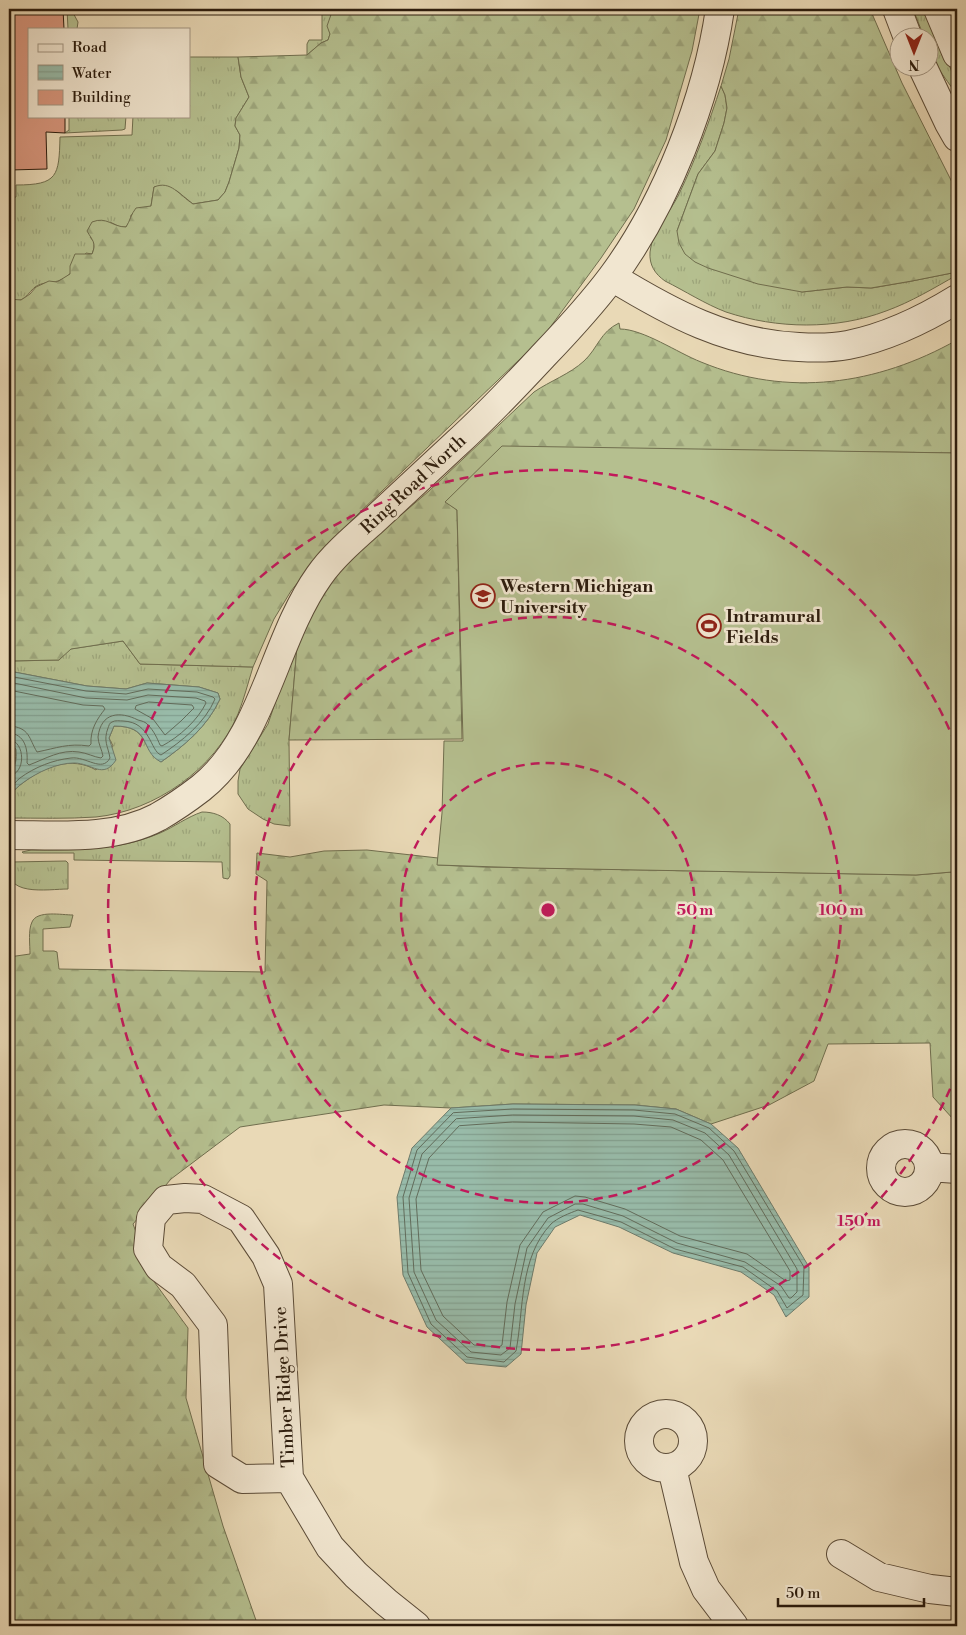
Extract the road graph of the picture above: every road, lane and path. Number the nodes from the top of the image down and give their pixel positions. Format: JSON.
{"nodes":[{"id":1,"x":720,"y":9,"type":"edge"},
{"id":2,"x":897,"y":9,"type":"edge"},
{"id":3,"x":938,"y":9,"type":"edge"},
{"id":4,"x":904,"y":28,"type":"edge"},
{"id":5,"x":957,"y":54,"type":"edge"},
{"id":6,"x":928,"y":78,"type":"edge"},
{"id":7,"x":957,"y":137,"type":"edge"},
{"id":8,"x":612,"y":277,"type":"junction"},
{"id":9,"x":957,"y":299,"type":"edge"},
{"id":10,"x":9,"y":835,"type":"edge"},
{"id":11,"x":929,"y":1167,"type":"dead end"},
{"id":12,"x":957,"y":1169,"type":"edge"},
{"id":13,"x":672,"y":1468,"type":"dead end"},
{"id":14,"x":289,"y":1478,"type":"junction"},
{"id":15,"x":841,"y":1554,"type":"dead end"},
{"id":16,"x":957,"y":1592,"type":"edge"},
{"id":17,"x":416,"y":1626,"type":"edge"},
{"id":18,"x":734,"y":1626,"type":"edge"}],
"edges":[{"from":1,"to":8,"type":"street","name":"Ring Road North"},
{"from":2,"to":4,"type":"street"},
{"from":3,"to":5,"type":"street"},
{"from":6,"to":7,"type":"street"},
{"from":8,"to":9,"type":"street"},
{"from":8,"to":10,"type":"street","name":"Ring Road North"},
{"from":11,"to":12,"type":"street"},
{"from":13,"to":18,"type":"street"},
{"from":14,"to":14,"type":"street","name":"Timber Ridge Drive"},
{"from":14,"to":17,"type":"street","name":"Timber Ridge Drive"},
{"from":15,"to":16,"type":"street"}]}
